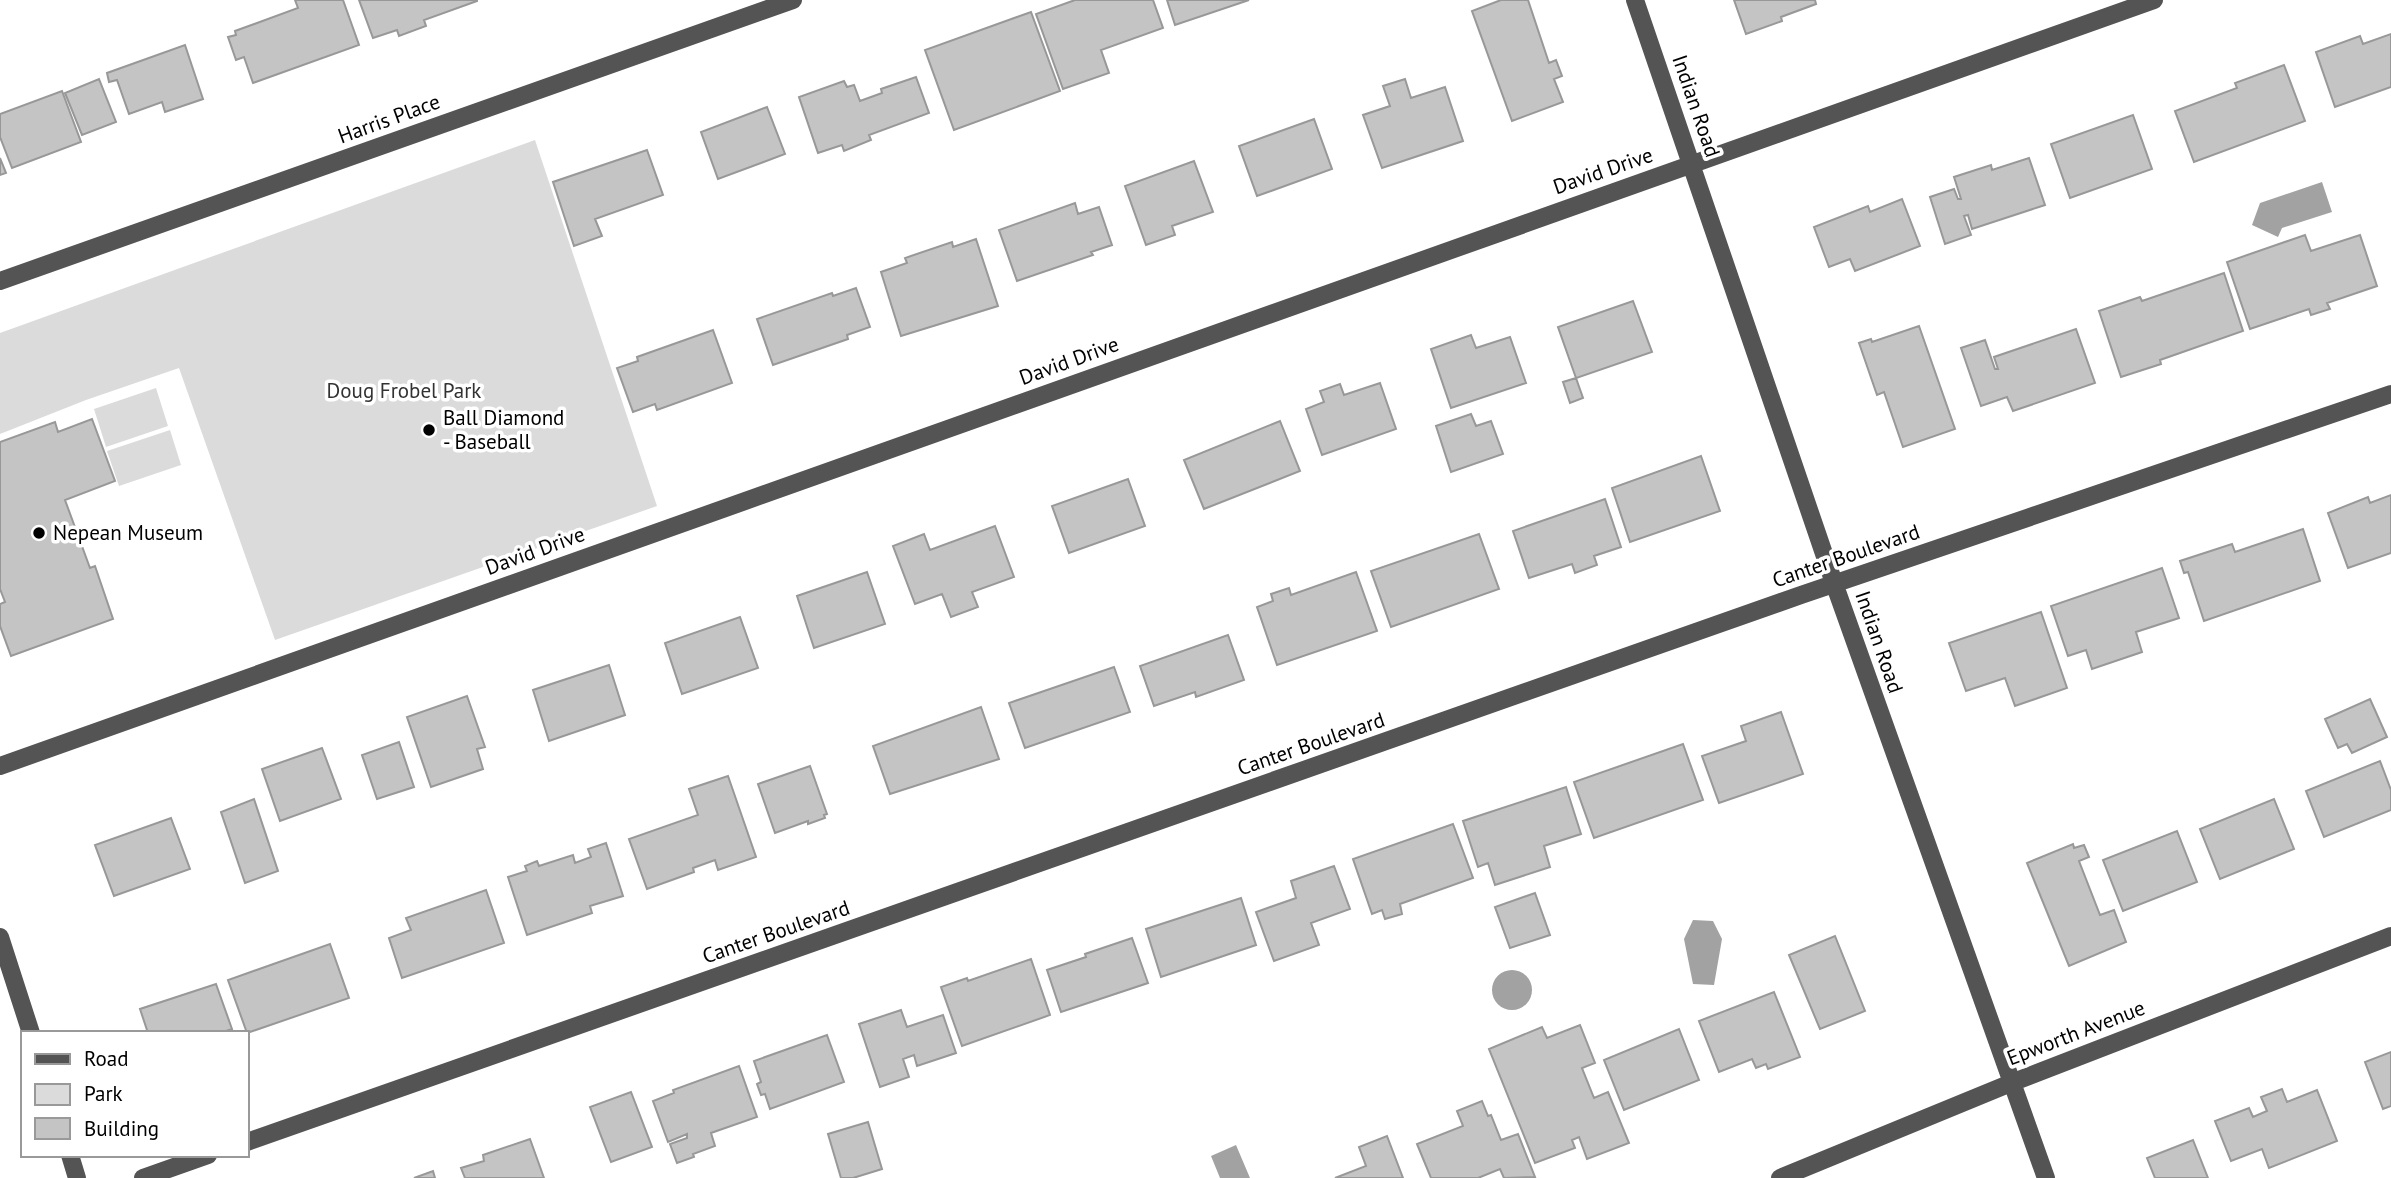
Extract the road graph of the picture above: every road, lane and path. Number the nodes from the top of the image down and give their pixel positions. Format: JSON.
{"nodes":[{"id":1,"x":793,"y":0,"type":"edge"},
{"id":2,"x":1635,"y":0,"type":"edge"},
{"id":3,"x":2154,"y":0,"type":"edge"},
{"id":4,"x":1692,"y":164,"type":"junction"},
{"id":5,"x":0,"y":281,"type":"edge"},
{"id":6,"x":2391,"y":394,"type":"edge"},
{"id":7,"x":1834,"y":583,"type":"junction"},
{"id":8,"x":0,"y":766,"type":"edge"},
{"id":9,"x":2391,"y":936,"type":"edge"},
{"id":10,"x":0,"y":937,"type":"edge"},
{"id":11,"x":30,"y":1031,"type":"edge"},
{"id":12,"x":2011,"y":1083,"type":"junction"},
{"id":13,"x":248,"y":1142,"type":"edge"},
{"id":14,"x":71,"y":1157,"type":"edge"},
{"id":15,"x":202,"y":1157,"type":"edge"},
{"id":16,"x":77,"y":1178,"type":"edge"},
{"id":17,"x":143,"y":1178,"type":"edge"},
{"id":18,"x":1780,"y":1178,"type":"edge"},
{"id":19,"x":2046,"y":1178,"type":"edge"}],
"edges":[{"from":1,"to":5,"type":"street","name":"Harris Place"},
{"from":2,"to":4,"type":"street","name":"Indian Road"},
{"from":3,"to":4,"type":"street","name":"David Drive"},
{"from":4,"to":7,"type":"street","name":"Indian Road"},
{"from":4,"to":8,"type":"street","name":"David Drive"},
{"from":6,"to":7,"type":"street","name":"Canter Boulevard"},
{"from":7,"to":12,"type":"street","name":"Indian Road"},
{"from":7,"to":13,"type":"street","name":"Canter Boulevard"},
{"from":9,"to":12,"type":"street","name":"Epworth Avenue"},
{"from":10,"to":11,"type":"street"},
{"from":12,"to":18,"type":"street","name":"Epworth Avenue"},
{"from":12,"to":19,"type":"street","name":"Indian Road"},
{"from":14,"to":16,"type":"street"},
{"from":15,"to":17,"type":"street"}]}
